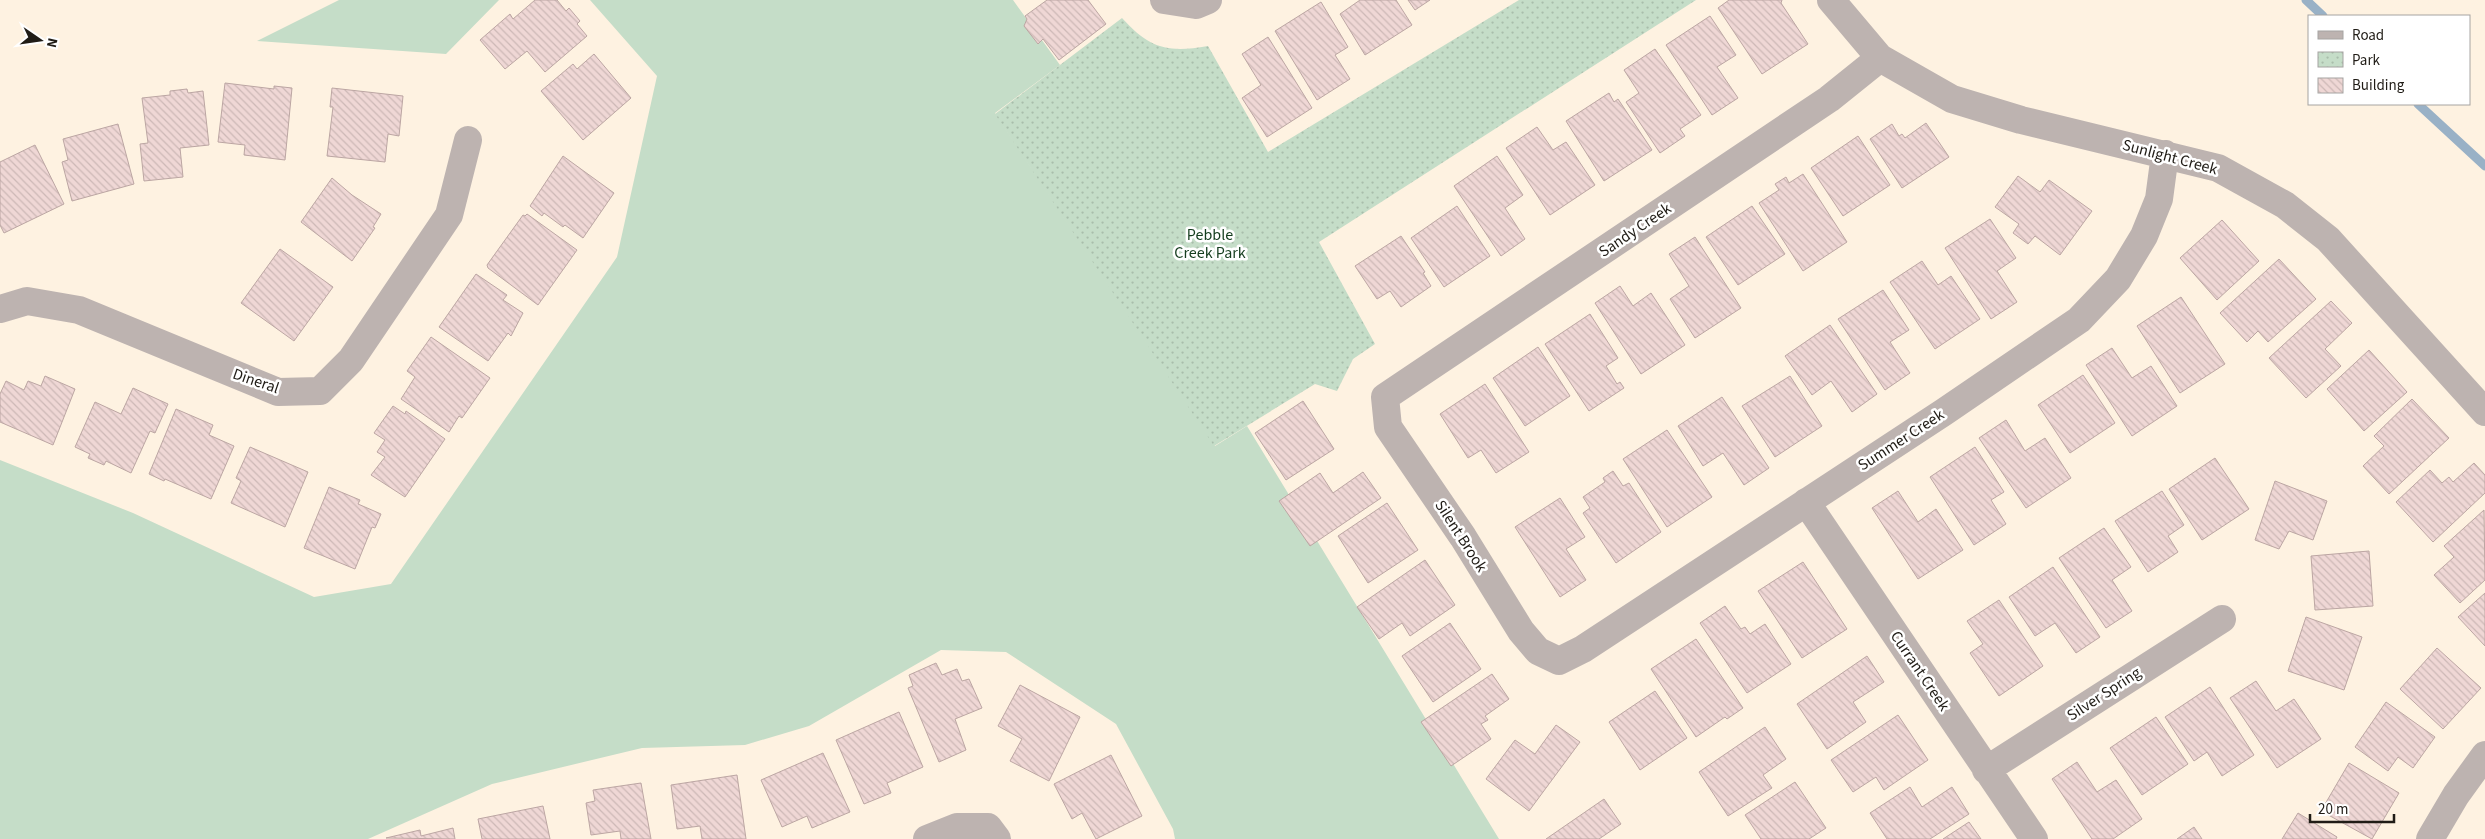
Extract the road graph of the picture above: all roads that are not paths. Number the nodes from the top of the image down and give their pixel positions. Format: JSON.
{"nodes":[{"id":1,"x":1208,"y":0,"type":"edge"},
{"id":2,"x":1831,"y":0,"type":"edge"},
{"id":3,"x":1167,"y":1,"type":"edge"},
{"id":4,"x":1880,"y":58,"type":"junction"},
{"id":5,"x":468,"y":140,"type":"dead end"},
{"id":6,"x":2165,"y":154,"type":"junction"},
{"id":7,"x":0,"y":308,"type":"edge"},
{"id":8,"x":1385,"y":397,"type":"joint"},
{"id":9,"x":2485,"y":412,"type":"edge"},
{"id":10,"x":1806,"y":502,"type":"junction"},
{"id":11,"x":2222,"y":619,"type":"dead end"},
{"id":12,"x":1559,"y":661,"type":"joint"},
{"id":13,"x":2485,"y":755,"type":"edge"},
{"id":14,"x":1986,"y":770,"type":"junction"},
{"id":15,"x":993,"y":833,"type":"edge"},
{"id":16,"x":927,"y":839,"type":"edge"},
{"id":17,"x":2034,"y":839,"type":"edge"},
{"id":18,"x":2430,"y":839,"type":"edge"}],
"edges":[{"from":1,"to":3,"type":"street"},
{"from":2,"to":4,"type":"street","name":"Sunlight Creek"},
{"from":4,"to":6,"type":"street","name":"Sunlight Creek"},
{"from":4,"to":8,"type":"street","name":"Sandy Creek"},
{"from":5,"to":7,"type":"street","name":"Dineral"},
{"from":6,"to":9,"type":"street","name":"Sunlight Creek"},
{"from":6,"to":10,"type":"street","name":"Summer Creek"},
{"from":8,"to":12,"type":"street","name":"Silent Brook"},
{"from":10,"to":12,"type":"street","name":"Summer Creek"},
{"from":10,"to":14,"type":"street","name":"Currant Creek"},
{"from":11,"to":14,"type":"street","name":"Silver Spring"},
{"from":13,"to":18,"type":"street"},
{"from":14,"to":17,"type":"street","name":"Currant Creek"},
{"from":15,"to":16,"type":"street"}]}
